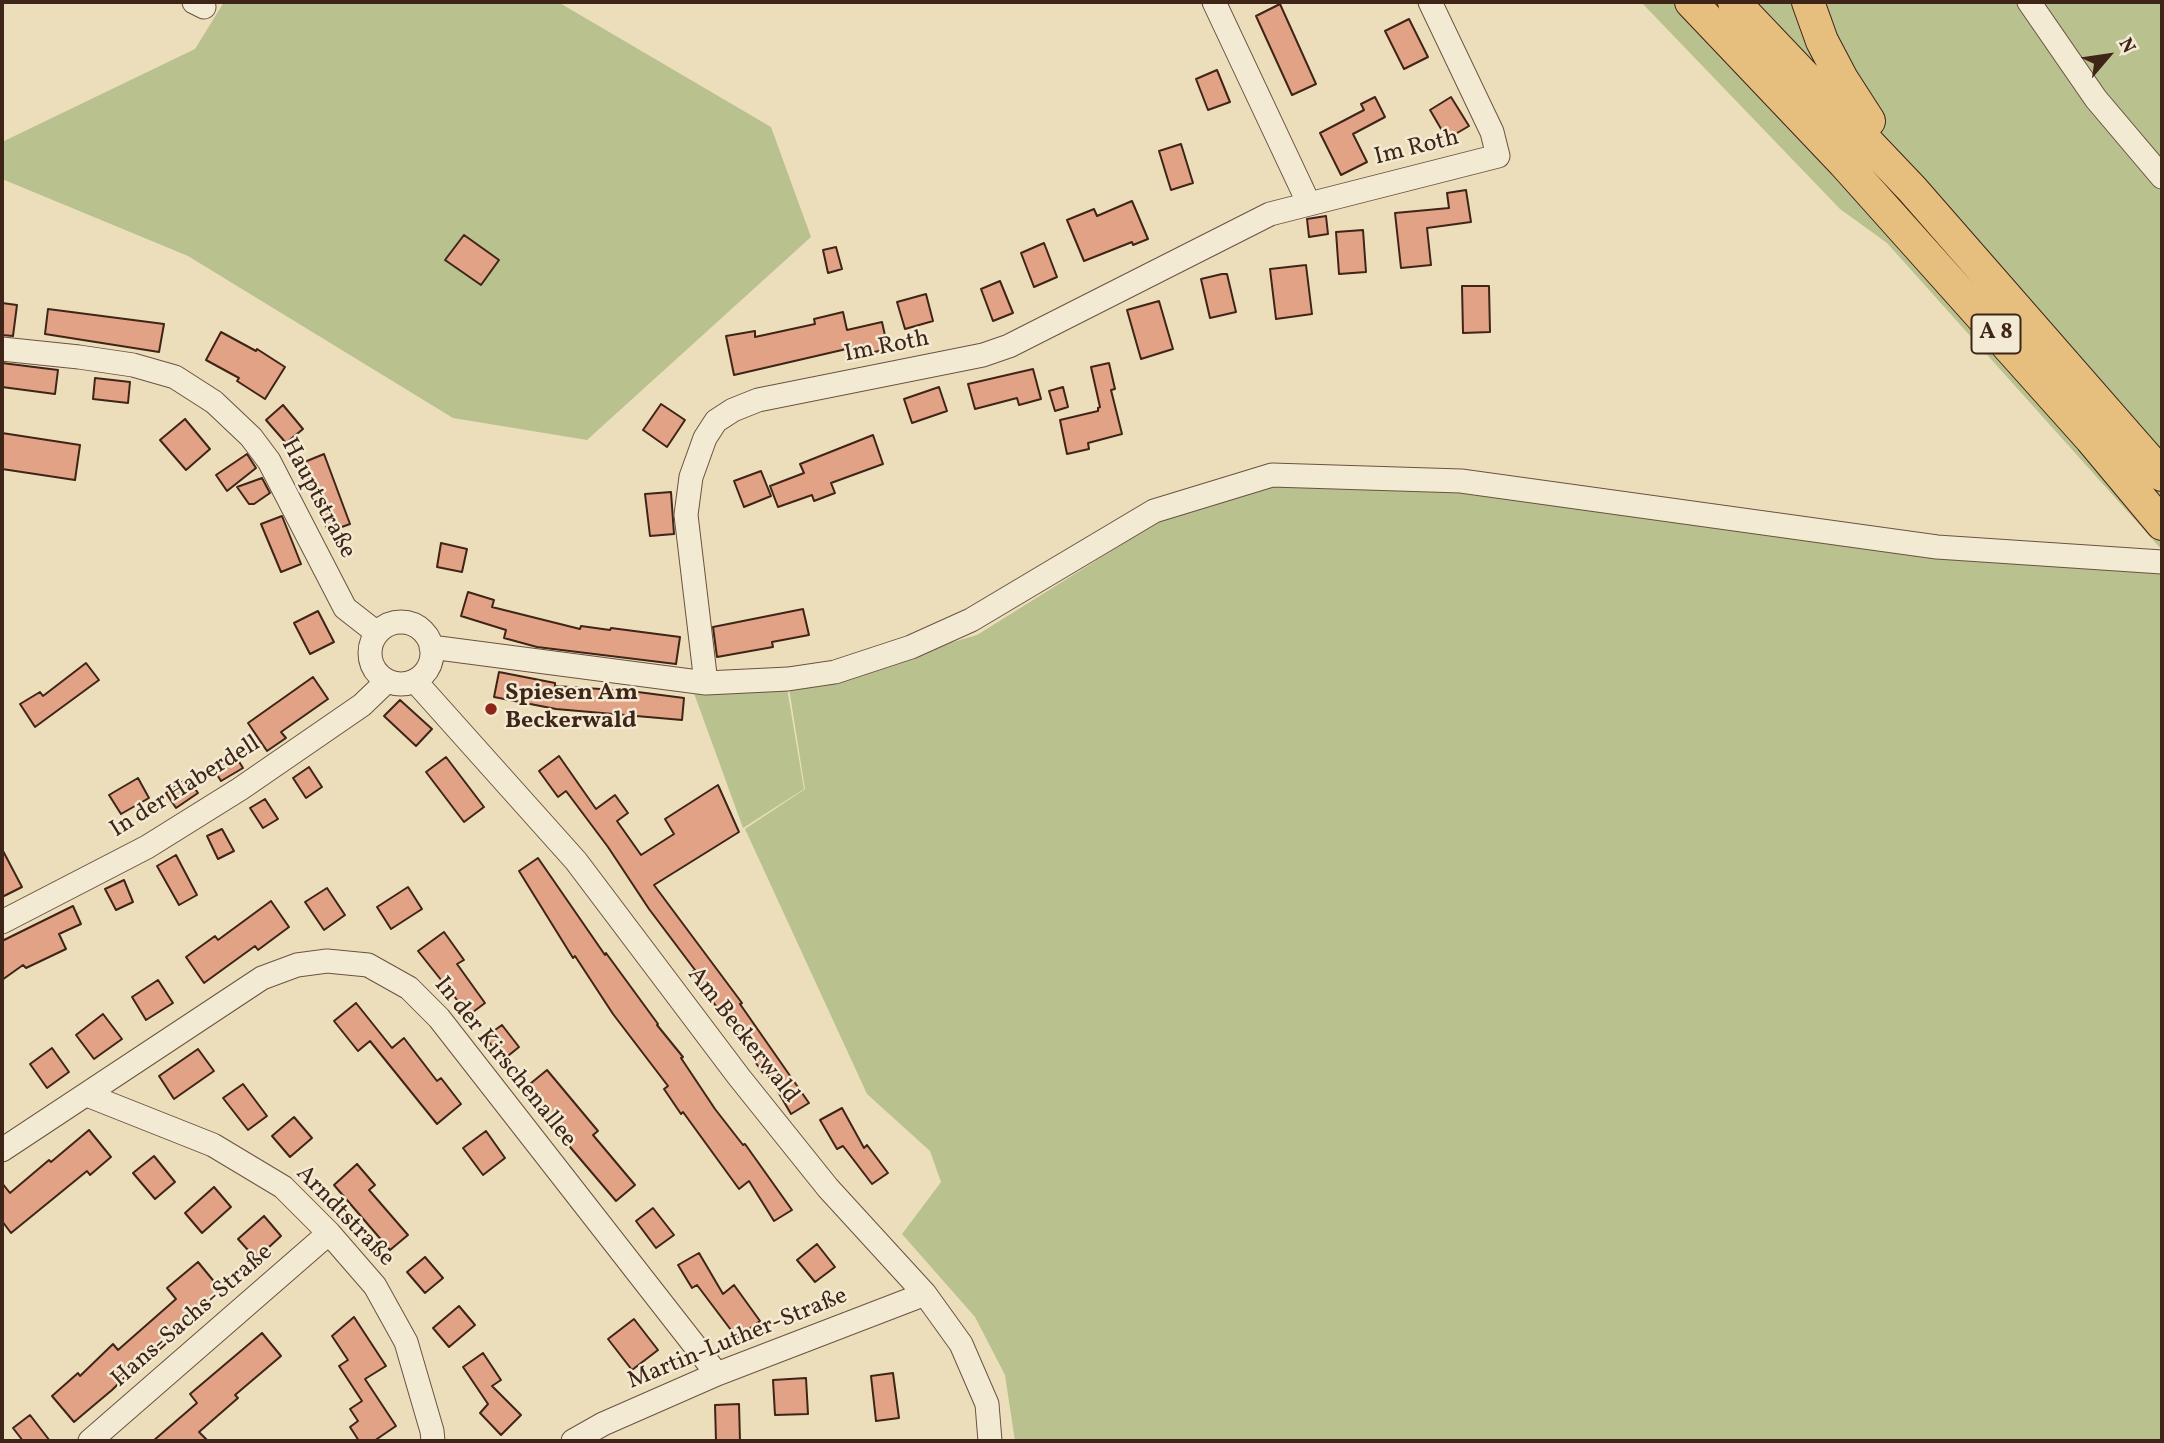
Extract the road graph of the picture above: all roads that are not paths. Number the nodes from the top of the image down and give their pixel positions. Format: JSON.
{"nodes":[{"id":1,"x":1214,"y":2,"type":"edge"},
{"id":2,"x":1430,"y":2,"type":"edge"},
{"id":3,"x":1691,"y":2,"type":"edge"},
{"id":4,"x":1734,"y":2,"type":"edge"},
{"id":5,"x":1808,"y":2,"type":"edge"},
{"id":6,"x":2029,"y":2,"type":"edge"},
{"id":7,"x":2162,"y":177,"type":"edge"},
{"id":8,"x":1912,"y":189,"type":"junction"},
{"id":9,"x":1309,"y":204,"type":"junction"},
{"id":10,"x":2,"y":349,"type":"edge"},
{"id":11,"x":2162,"y":475,"type":"edge"},
{"id":12,"x":2155,"y":515,"type":"edge"},
{"id":13,"x":2162,"y":562,"type":"edge"},
{"id":14,"x":377,"y":633,"type":"junction"},
{"id":15,"x":431,"y":647,"type":"junction"},
{"id":16,"x":387,"y":681,"type":"junction"},
{"id":17,"x":415,"y":681,"type":"junction"},
{"id":18,"x":706,"y":683,"type":"junction"},
{"id":19,"x":2,"y":922,"type":"edge"},
{"id":20,"x":87,"y":1095,"type":"junction"},
{"id":21,"x":2,"y":1150,"type":"edge"},
{"id":22,"x":329,"y":1233,"type":"junction"},
{"id":23,"x":925,"y":1294,"type":"junction"},
{"id":24,"x":717,"y":1374,"type":"junction"},
{"id":25,"x":90,"y":1441,"type":"edge"},
{"id":26,"x":433,"y":1441,"type":"edge"},
{"id":27,"x":573,"y":1441,"type":"edge"},
{"id":28,"x":990,"y":1441,"type":"edge"}],
"edges":[{"from":1,"to":9,"type":"street"},
{"from":2,"to":9,"type":"street","name":"Im Roth"},
{"from":3,"to":12,"type":"highway","number":"A 8"},
{"from":4,"to":8,"type":"highway","number":"A 8"},
{"from":5,"to":8,"type":"highway"},
{"from":6,"to":7,"type":"street"},
{"from":8,"to":11,"type":"highway","number":"A 8"},
{"from":9,"to":18,"type":"street","name":"Im Roth"},
{"from":10,"to":14,"type":"street","name":"Hauptstraße"},
{"from":13,"to":18,"type":"street"},
{"from":14,"to":15,"type":"street"},
{"from":14,"to":16,"type":"street"},
{"from":15,"to":17,"type":"street"},
{"from":15,"to":18,"type":"street"},
{"from":16,"to":17,"type":"street"},
{"from":16,"to":19,"type":"street","name":"In der Haberdell"},
{"from":17,"to":23,"type":"street","name":"Am Beckerwald"},
{"from":20,"to":21,"type":"street","name":"In der Kirschenallee"},
{"from":20,"to":22,"type":"street","name":"Arndtstraße"},
{"from":20,"to":24,"type":"street","name":"In der Kirschenallee"},
{"from":22,"to":25,"type":"street","name":"Hans-Sachs-Straße"},
{"from":22,"to":26,"type":"street","name":"Arndtstraße"},
{"from":23,"to":24,"type":"street","name":"Martin-Luther-Straße"},
{"from":23,"to":28,"type":"street","name":"Am Beckerwald"},
{"from":24,"to":27,"type":"street","name":"Martin-Luther-Straße"}]}
